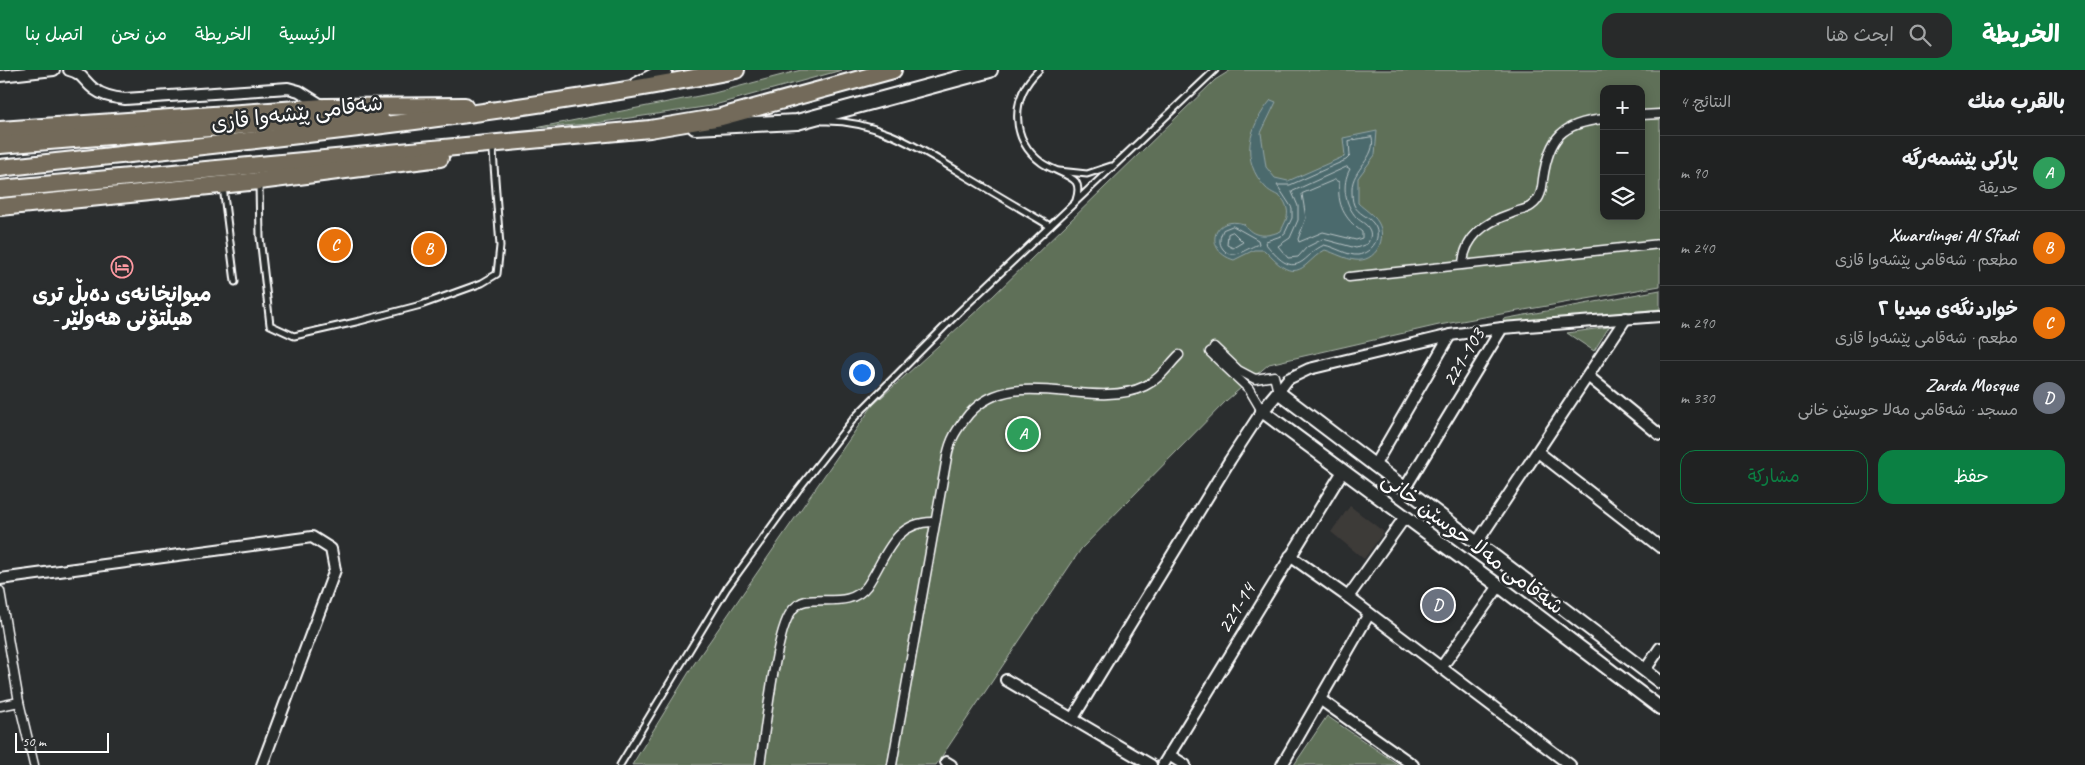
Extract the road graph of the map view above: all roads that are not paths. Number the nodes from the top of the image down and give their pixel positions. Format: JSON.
{"nodes":[{"id":1,"x":54,"y":70,"type":"edge"},
{"id":2,"x":665,"y":70,"type":"edge"},
{"id":3,"x":736,"y":70,"type":"edge"},
{"id":4,"x":893,"y":70,"type":"edge"},
{"id":5,"x":990,"y":70,"type":"edge"},
{"id":6,"x":1039,"y":70,"type":"edge"},
{"id":7,"x":1215,"y":70,"type":"edge"},
{"id":8,"x":76,"y":71,"type":"edge"},
{"id":9,"x":652,"y":73,"type":"edge"},
{"id":10,"x":0,"y":76,"type":"edge"},
{"id":11,"x":604,"y":95,"type":"junction"},
{"id":12,"x":464,"y":106,"type":"junction"},
{"id":13,"x":325,"y":107,"type":"junction"},
{"id":14,"x":1660,"y":114,"type":"edge"},
{"id":15,"x":1645,"y":115,"type":"edge"},
{"id":16,"x":1600,"y":120,"type":"edge"},
{"id":17,"x":797,"y":122,"type":"junction"},
{"id":18,"x":0,"y":130,"type":"edge"},
{"id":19,"x":650,"y":130,"type":"junction"},
{"id":20,"x":574,"y":137,"type":"junction"},
{"id":21,"x":0,"y":145,"type":"edge"},
{"id":22,"x":493,"y":152,"type":"junction"},
{"id":23,"x":1115,"y":164,"type":"junction"},
{"id":24,"x":0,"y":168,"type":"edge"},
{"id":25,"x":1056,"y":171,"type":"junction"},
{"id":26,"x":259,"y":181,"type":"junction"},
{"id":27,"x":222,"y":184,"type":"junction"},
{"id":28,"x":0,"y":189,"type":"edge"},
{"id":29,"x":1076,"y":200,"type":"junction"},
{"id":30,"x":0,"y":207,"type":"edge"},
{"id":31,"x":1050,"y":226,"type":"junction"},
{"id":32,"x":1660,"y":244,"type":"edge"},
{"id":33,"x":1463,"y":263,"type":"junction"},
{"id":34,"x":1349,"y":277,"type":"dead end"},
{"id":35,"x":236,"y":282,"type":"dead end"},
{"id":36,"x":1660,"y":316,"type":"edge"},
{"id":37,"x":1626,"y":318,"type":"junction"},
{"id":38,"x":1502,"y":328,"type":"junction"},
{"id":39,"x":1450,"y":335,"type":"junction"},
{"id":40,"x":1179,"y":355,"type":"dead end"},
{"id":41,"x":1589,"y":377,"type":"junction"},
{"id":42,"x":1278,"y":392,"type":"junction"},
{"id":43,"x":1262,"y":412,"type":"junction"},
{"id":44,"x":1658,"y":430,"type":"edge"},
{"id":45,"x":1538,"y":452,"type":"junction"},
{"id":46,"x":1356,"y":453,"type":"junction"},
{"id":47,"x":1374,"y":466,"type":"junction"},
{"id":48,"x":1343,"y":471,"type":"junction"},
{"id":49,"x":1405,"y":488,"type":"junction"},
{"id":50,"x":1405,"y":517,"type":"junction"},
{"id":51,"x":934,"y":522,"type":"junction"},
{"id":52,"x":1476,"y":544,"type":"junction"},
{"id":53,"x":1660,"y":547,"type":"edge"},
{"id":54,"x":1290,"y":556,"type":"junction"},
{"id":55,"x":0,"y":579,"type":"edge"},
{"id":56,"x":1499,"y":586,"type":"junction"},
{"id":57,"x":0,"y":591,"type":"edge"},
{"id":58,"x":1348,"y":597,"type":"junction"},
{"id":59,"x":1369,"y":614,"type":"junction"},
{"id":60,"x":1660,"y":648,"type":"edge"},
{"id":61,"x":1441,"y":668,"type":"junction"},
{"id":62,"x":1645,"y":670,"type":"junction"},
{"id":63,"x":1006,"y":680,"type":"dead end"},
{"id":64,"x":1660,"y":682,"type":"edge"},
{"id":65,"x":1321,"y":700,"type":"junction"},
{"id":66,"x":19,"y":702,"type":"junction"},
{"id":67,"x":0,"y":706,"type":"edge"},
{"id":68,"x":1660,"y":708,"type":"edge"},
{"id":69,"x":1073,"y":718,"type":"junction"},
{"id":70,"x":1169,"y":756,"type":"junction"},
{"id":71,"x":34,"y":765,"type":"edge"},
{"id":72,"x":262,"y":765,"type":"edge"},
{"id":73,"x":620,"y":765,"type":"edge"},
{"id":74,"x":760,"y":765,"type":"edge"},
{"id":75,"x":892,"y":765,"type":"edge"},
{"id":76,"x":1151,"y":765,"type":"edge"},
{"id":77,"x":1163,"y":765,"type":"edge"},
{"id":78,"x":1185,"y":765,"type":"edge"},
{"id":79,"x":1282,"y":765,"type":"edge"},
{"id":80,"x":1413,"y":765,"type":"edge"},
{"id":81,"x":1570,"y":765,"type":"edge"}],
"edges":[{"from":1,"to":10,"type":"street"},
{"from":2,"to":9,"type":"main road"},
{"from":3,"to":11,"type":"highway","name":"شەقامی پێشەوا قازی"},
{"from":4,"to":19,"type":"highway"},
{"from":5,"to":17,"type":"main road"},
{"from":6,"to":25,"type":"lane"},
{"from":7,"to":23,"type":"lane"},
{"from":8,"to":13,"type":"street"},
{"from":9,"to":11,"type":"main road"},
{"from":11,"to":12,"type":"highway","name":"شەقامی پێشەوا قازی"},
{"from":11,"to":24,"type":"highway","name":"شەقامی پێشەوا قازی"},
{"from":12,"to":13,"type":"highway"},
{"from":12,"to":21,"type":"highway","name":"شەقامی پێشەوا قازی"},
{"from":13,"to":18,"type":"highway"},
{"from":14,"to":15,"type":"street"},
{"from":16,"to":33,"type":"street"},
{"from":17,"to":19,"type":"main road"},
{"from":17,"to":31,"type":"lane"},
{"from":19,"to":20,"type":"highway"},
{"from":20,"to":22,"type":"highway"},
{"from":20,"to":28,"type":"highway"},
{"from":22,"to":26,"type":"highway"},
{"from":22,"to":26,"type":"lane"},
{"from":23,"to":25,"type":"lane"},
{"from":23,"to":29,"type":"lane"},
{"from":25,"to":29,"type":"lane"},
{"from":26,"to":27,"type":"highway"},
{"from":27,"to":30,"type":"highway"},
{"from":27,"to":35,"type":"lane"},
{"from":29,"to":31,"type":"lane"},
{"from":31,"to":73,"type":"lane"},
{"from":32,"to":33,"type":"street"},
{"from":33,"to":34,"type":"street"},
{"from":36,"to":37,"type":"street","name":"221-103"},
{"from":37,"to":38,"type":"street","name":"221-103"},
{"from":37,"to":41,"type":"street"},
{"from":38,"to":39,"type":"street"},
{"from":38,"to":49,"type":"street","name":"221-103"},
{"from":39,"to":42,"type":"street"},
{"from":39,"to":47,"type":"street"},
{"from":40,"to":51,"type":"street"},
{"from":41,"to":44,"type":"street"},
{"from":41,"to":45,"type":"street"},
{"from":42,"to":43,"type":"street"},
{"from":42,"to":43,"type":"street"},
{"from":42,"to":46,"type":"street","name":"شەقامی مەلا حوسێن خانی"},
{"from":43,"to":48,"type":"street","name":"شەقامی مەلا حوسێن خانی"},
{"from":43,"to":69,"type":"street"},
{"from":45,"to":52,"type":"street"},
{"from":45,"to":53,"type":"street"},
{"from":46,"to":47,"type":"street","name":"شەقامی مەلا حوسێن خانی"},
{"from":46,"to":48,"type":"street"},
{"from":47,"to":49,"type":"street","name":"شەقامی مەلا حوسێن خانی"},
{"from":48,"to":50,"type":"street","name":"شەقامی مەلا حوسێن خانی"},
{"from":48,"to":54,"type":"street","name":"221-14"},
{"from":49,"to":52,"type":"street","name":"شەقامی مەلا حوسێن خانی"},
{"from":50,"to":56,"type":"street","name":"شەقامی مەلا حوسێن خانی"},
{"from":50,"to":58,"type":"street"},
{"from":51,"to":74,"type":"street"},
{"from":51,"to":75,"type":"street"},
{"from":52,"to":62,"type":"street","name":"شەقامی مەلا حوسێن خانی"},
{"from":54,"to":58,"type":"street"},
{"from":54,"to":70,"type":"street","name":"221-14"},
{"from":55,"to":72,"type":"street"},
{"from":56,"to":61,"type":"street"},
{"from":56,"to":68,"type":"street","name":"شەقامی مەلا حوسێن خانی"},
{"from":57,"to":66,"type":"street"},
{"from":58,"to":59,"type":"street"},
{"from":59,"to":61,"type":"street"},
{"from":59,"to":65,"type":"street"},
{"from":60,"to":62,"type":"street"},
{"from":61,"to":81,"type":"street"},
{"from":62,"to":64,"type":"street","name":"شەقامی مەلا حوسێن خانی"},
{"from":63,"to":69,"type":"street"},
{"from":65,"to":79,"type":"street"},
{"from":65,"to":80,"type":"street"},
{"from":66,"to":67,"type":"street"},
{"from":66,"to":71,"type":"street"},
{"from":69,"to":76,"type":"street"},
{"from":70,"to":77,"type":"street","name":"221-14"},
{"from":70,"to":78,"type":"street"}]}
